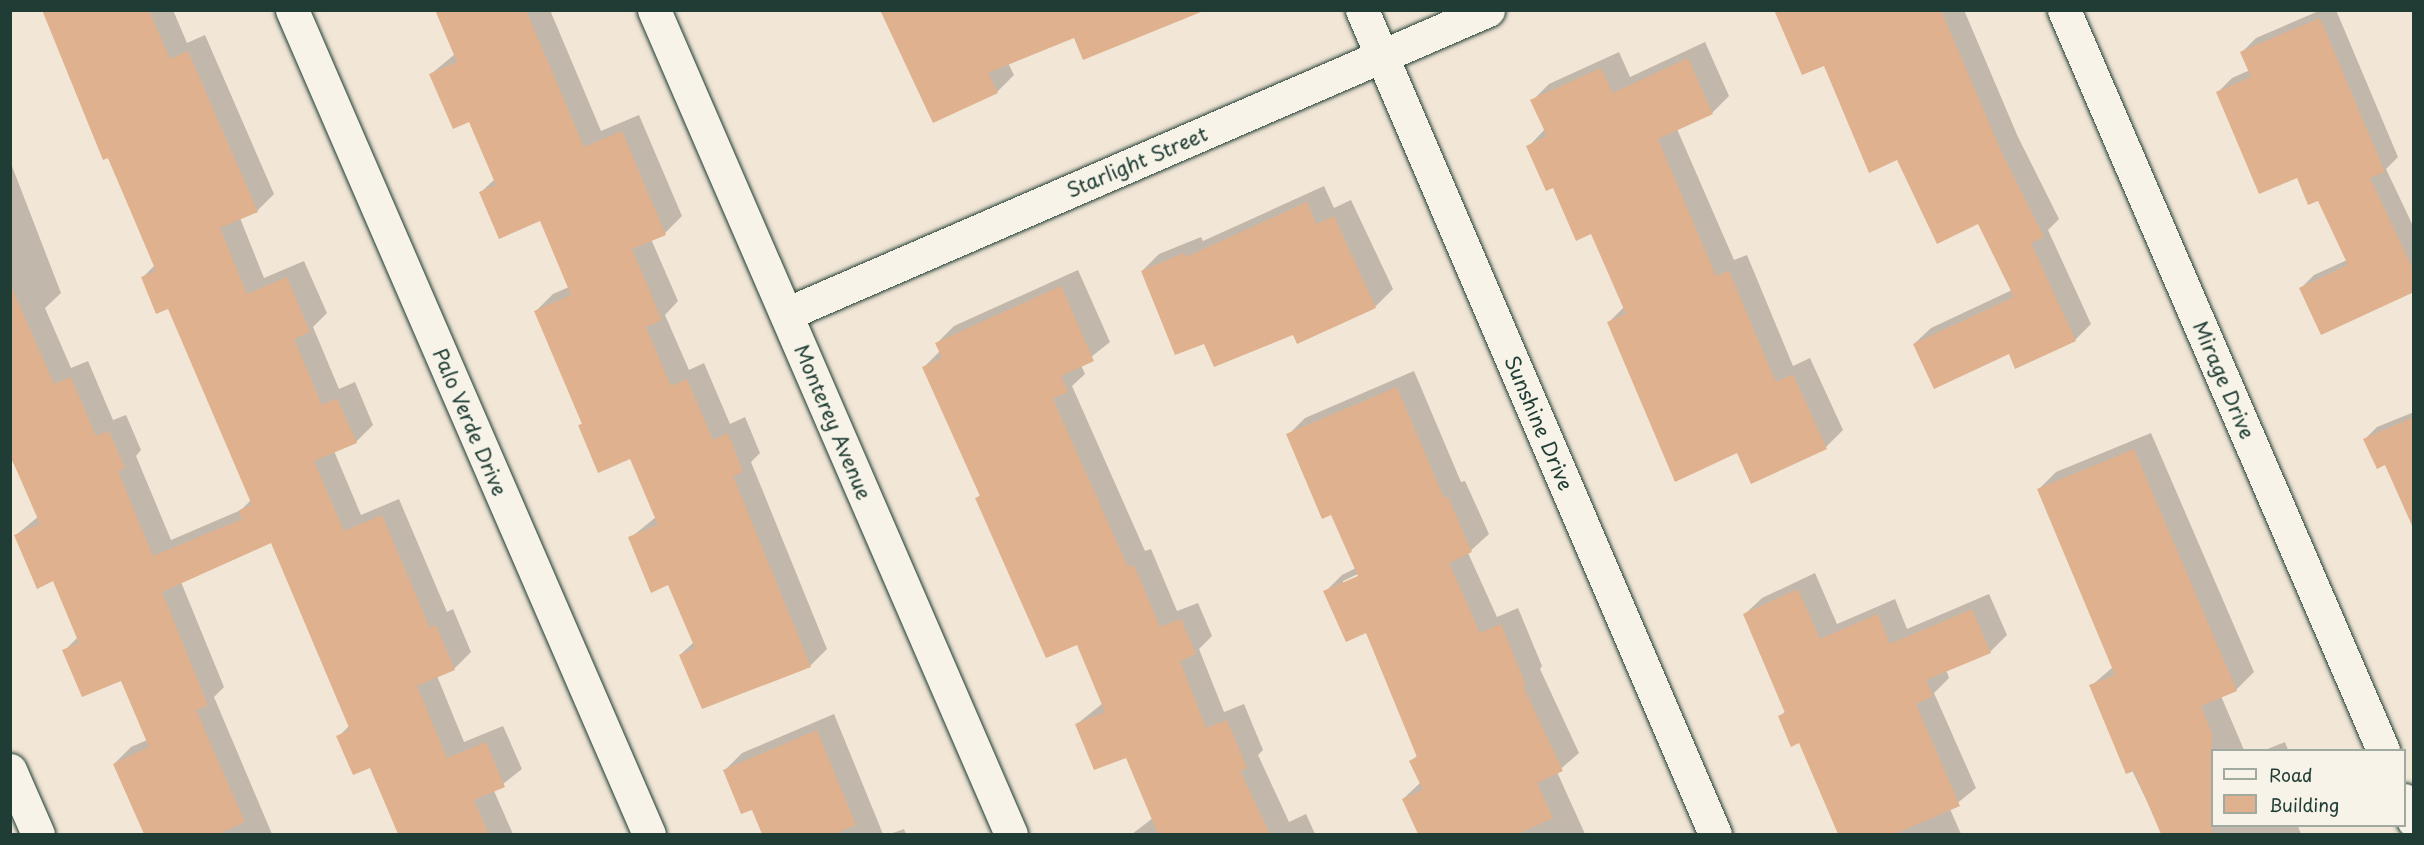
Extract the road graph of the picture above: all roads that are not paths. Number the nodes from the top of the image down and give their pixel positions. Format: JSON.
{"nodes":[{"id":1,"x":292,"y":10,"type":"edge"},
{"id":2,"x":654,"y":10,"type":"edge"},
{"id":3,"x":1362,"y":10,"type":"edge"},
{"id":4,"x":1488,"y":10,"type":"edge"},
{"id":5,"x":2064,"y":10,"type":"edge"},
{"id":6,"x":1382,"y":57,"type":"junction"},
{"id":7,"x":786,"y":314,"type":"junction"},
{"id":8,"x":2383,"y":749,"type":"edge"},
{"id":9,"x":10,"y":770,"type":"edge"},
{"id":10,"x":2406,"y":804,"type":"edge"},
{"id":11,"x":2414,"y":821,"type":"edge"},
{"id":12,"x":38,"y":834,"type":"edge"},
{"id":13,"x":649,"y":834,"type":"edge"},
{"id":14,"x":1011,"y":834,"type":"edge"},
{"id":15,"x":1715,"y":834,"type":"edge"}],
"edges":[{"from":1,"to":13,"type":"street","name":"Palo Verde Drive"},
{"from":2,"to":7,"type":"street","name":"Monterey Avenue"},
{"from":3,"to":6,"type":"street","name":"Sunshine Drive"},
{"from":4,"to":6,"type":"street","name":"Starlight Street"},
{"from":5,"to":8,"type":"street","name":"Mirage Drive"},
{"from":6,"to":7,"type":"street","name":"Starlight Street"},
{"from":6,"to":15,"type":"street","name":"Sunshine Drive"},
{"from":7,"to":14,"type":"street","name":"Monterey Avenue"},
{"from":9,"to":12,"type":"street"},
{"from":10,"to":11,"type":"street"}]}
